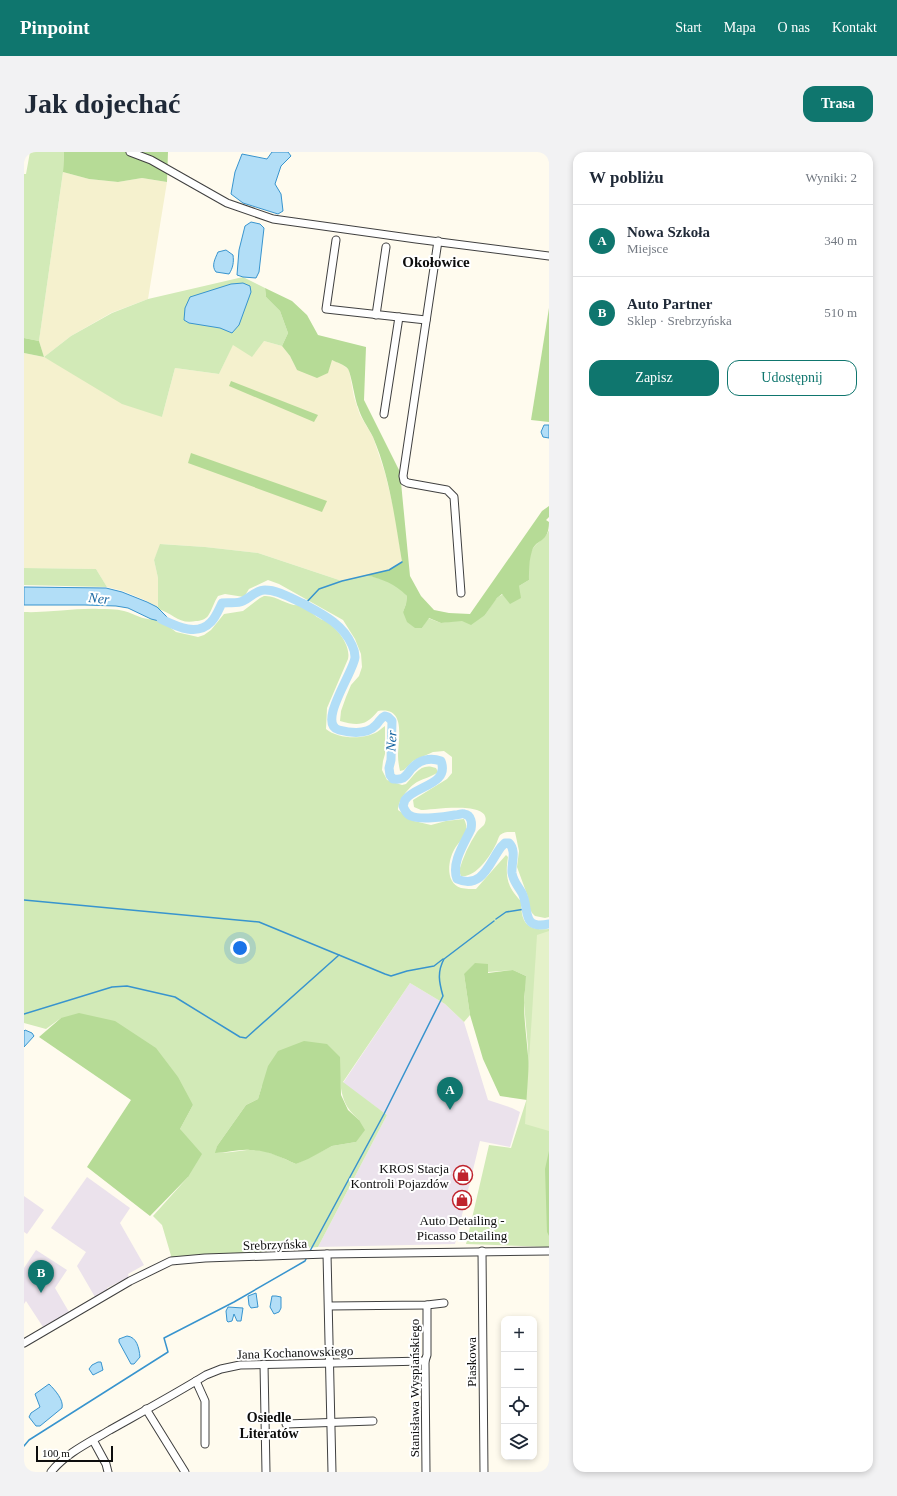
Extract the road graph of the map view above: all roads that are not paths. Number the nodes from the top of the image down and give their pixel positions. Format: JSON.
{"nodes":[{"id":1,"x":130,"y":152,"type":"edge"},
{"id":2,"x":336,"y":240,"type":"dead end"},
{"id":3,"x":438,"y":241,"type":"junction"},
{"id":4,"x":386,"y":247,"type":"dead end"},
{"id":5,"x":549,"y":256,"type":"edge"},
{"id":6,"x":376,"y":314,"type":"junction"},
{"id":7,"x":399,"y":317,"type":"junction"},
{"id":8,"x":426,"y":320,"type":"junction"},
{"id":9,"x":384,"y":414,"type":"dead end"},
{"id":10,"x":461,"y":593,"type":"dead end"},
{"id":11,"x":482,"y":1251,"type":"junction"},
{"id":12,"x":549,"y":1251,"type":"edge"},
{"id":13,"x":327,"y":1254,"type":"junction"},
{"id":14,"x":444,"y":1303,"type":"dead end"},
{"id":15,"x":426,"y":1305,"type":"junction"},
{"id":16,"x":329,"y":1306,"type":"junction"},
{"id":17,"x":24,"y":1343,"type":"edge"},
{"id":18,"x":425,"y":1361,"type":"junction"},
{"id":19,"x":330,"y":1363,"type":"junction"},
{"id":20,"x":264,"y":1364,"type":"junction"},
{"id":21,"x":196,"y":1381,"type":"junction"},
{"id":22,"x":146,"y":1409,"type":"junction"},
{"id":23,"x":373,"y":1421,"type":"dead end"},
{"id":24,"x":331,"y":1422,"type":"junction"},
{"id":25,"x":286,"y":1424,"type":"dead end"},
{"id":26,"x":93,"y":1440,"type":"junction"},
{"id":27,"x":205,"y":1444,"type":"dead end"},
{"id":28,"x":51,"y":1472,"type":"edge"},
{"id":29,"x":108,"y":1472,"type":"edge"},
{"id":30,"x":185,"y":1472,"type":"edge"},
{"id":31,"x":266,"y":1472,"type":"edge"},
{"id":32,"x":332,"y":1472,"type":"edge"},
{"id":33,"x":426,"y":1472,"type":"edge"},
{"id":34,"x":484,"y":1472,"type":"edge"}],
"edges":[{"from":1,"to":3,"type":"street"},
{"from":2,"to":6,"type":"street"},
{"from":3,"to":5,"type":"street"},
{"from":3,"to":8,"type":"street"},
{"from":4,"to":6,"type":"street"},
{"from":6,"to":7,"type":"street"},
{"from":7,"to":8,"type":"street"},
{"from":7,"to":9,"type":"street"},
{"from":8,"to":10,"type":"street"},
{"from":11,"to":12,"type":"street","name":"Srebrzyńska"},
{"from":11,"to":13,"type":"street","name":"Srebrzyńska"},
{"from":11,"to":34,"type":"street","name":"Piaskowa"},
{"from":13,"to":16,"type":"street"},
{"from":13,"to":17,"type":"street","name":"Srebrzyńska"},
{"from":14,"to":15,"type":"street"},
{"from":15,"to":16,"type":"street"},
{"from":15,"to":18,"type":"street","name":"Stanisława Wyspiańskiego"},
{"from":16,"to":19,"type":"street"},
{"from":18,"to":19,"type":"street","name":"Jana Kochanowskiego"},
{"from":18,"to":33,"type":"street","name":"Stanisława Wyspiańskiego"},
{"from":19,"to":20,"type":"street","name":"Jana Kochanowskiego"},
{"from":19,"to":24,"type":"street"},
{"from":20,"to":21,"type":"street","name":"Jana Kochanowskiego"},
{"from":20,"to":31,"type":"street"},
{"from":21,"to":22,"type":"street","name":"Jana Kochanowskiego"},
{"from":21,"to":27,"type":"street"},
{"from":22,"to":26,"type":"street","name":"Jana Kochanowskiego"},
{"from":22,"to":30,"type":"street"},
{"from":23,"to":24,"type":"street"},
{"from":24,"to":25,"type":"street"},
{"from":24,"to":32,"type":"street"},
{"from":26,"to":28,"type":"street","name":"Jana Kochanowskiego"},
{"from":26,"to":29,"type":"street"}]}
